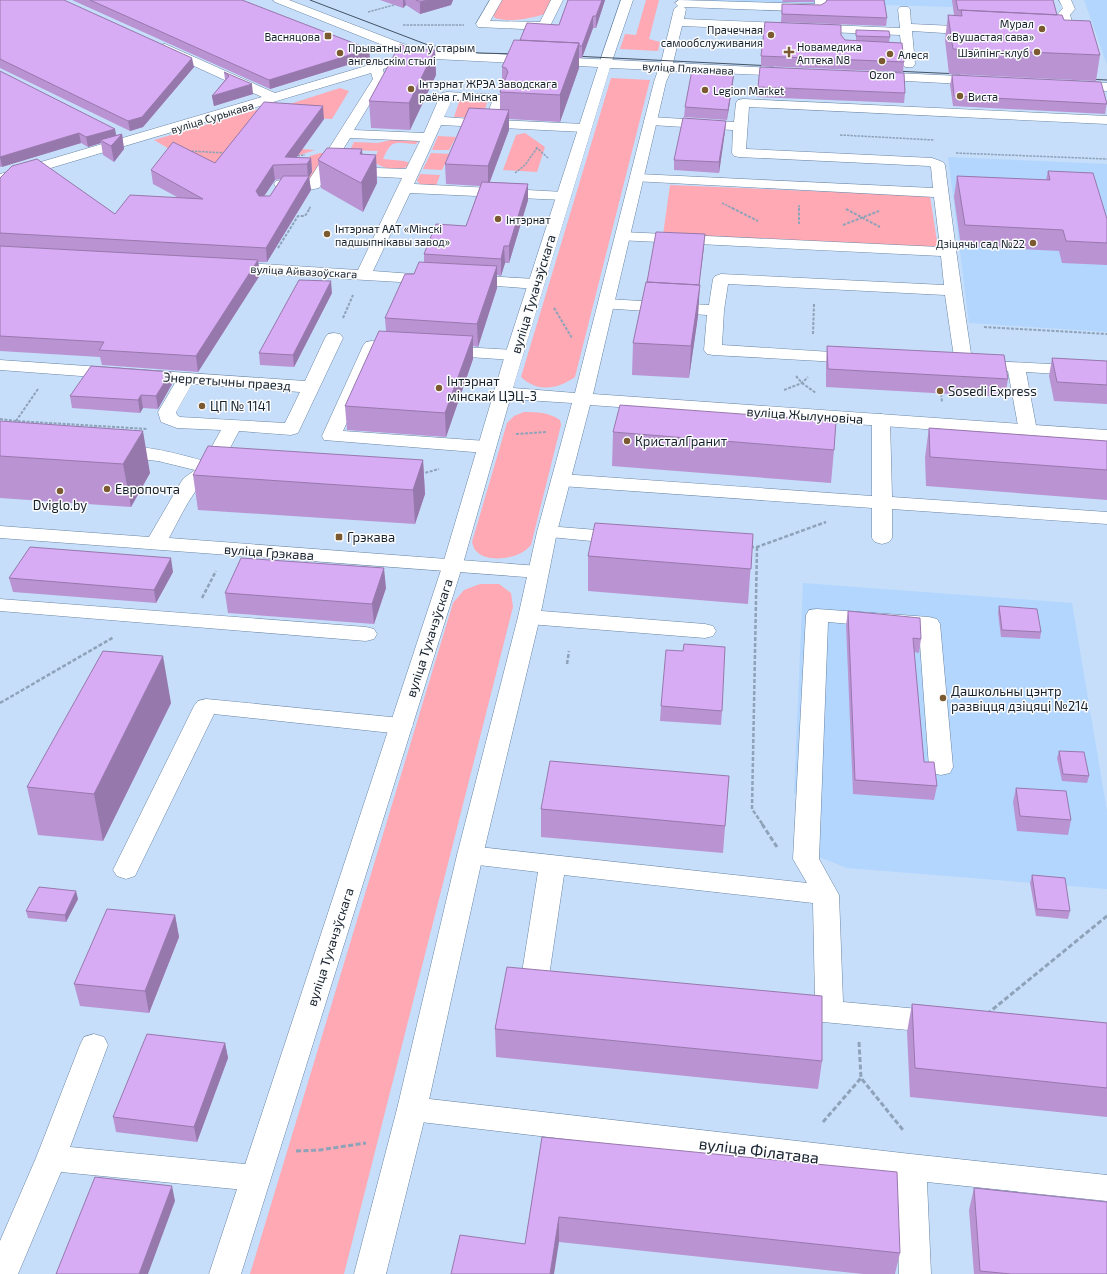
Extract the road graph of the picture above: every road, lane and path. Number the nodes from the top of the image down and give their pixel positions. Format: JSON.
{"nodes":[{"id":1,"x":279,"y":0,"type":"edge"},
{"id":2,"x":496,"y":0,"type":"edge"},
{"id":3,"x":557,"y":0,"type":"edge"},
{"id":4,"x":626,"y":0,"type":"edge"},
{"id":5,"x":820,"y":0,"type":"edge"},
{"id":6,"x":1065,"y":0,"type":"edge"},
{"id":7,"x":682,"y":1,"type":"edge"},
{"id":8,"x":766,"y":3,"type":"edge"},
{"id":9,"x":394,"y":5,"type":"dead end"},
{"id":10,"x":904,"y":9,"type":"dead end"},
{"id":11,"x":366,"y":13,"type":"dead end"},
{"id":12,"x":677,"y":22,"type":"junction"},
{"id":13,"x":398,"y":25,"type":"dead end"},
{"id":14,"x":459,"y":26,"type":"dead end"},
{"id":15,"x":848,"y":30,"type":"junction"},
{"id":16,"x":906,"y":30,"type":"junction"},
{"id":17,"x":992,"y":31,"type":"edge"},
{"id":18,"x":1039,"y":35,"type":"edge"},
{"id":19,"x":152,"y":42,"type":"edge"},
{"id":20,"x":848,"y":45,"type":"edge"},
{"id":21,"x":863,"y":46,"type":"edge"},
{"id":22,"x":908,"y":48,"type":"junction"},
{"id":23,"x":424,"y":53,"type":"junction"},
{"id":24,"x":605,"y":64,"type":"junction"},
{"id":25,"x":909,"y":64,"type":"dead end"},
{"id":26,"x":666,"y":67,"type":"junction"},
{"id":27,"x":376,"y":68,"type":"junction"},
{"id":28,"x":804,"y":73,"type":"edge"},
{"id":29,"x":860,"y":76,"type":"edge"},
{"id":30,"x":995,"y":82,"type":"edge"},
{"id":31,"x":1059,"y":85,"type":"edge"},
{"id":32,"x":1107,"y":87,"type":"edge"},
{"id":33,"x":275,"y":98,"type":"junction"},
{"id":34,"x":1107,"y":120,"type":"edge"},
{"id":35,"x":436,"y":121,"type":"junction"},
{"id":36,"x":651,"y":121,"type":"junction"},
{"id":37,"x":490,"y":124,"type":"junction"},
{"id":38,"x":740,"y":126,"type":"junction"},
{"id":39,"x":584,"y":128,"type":"junction"},
{"id":40,"x":114,"y":130,"type":"edge"},
{"id":41,"x":345,"y":134,"type":"junction"},
{"id":42,"x":428,"y":137,"type":"junction"},
{"id":43,"x":135,"y":140,"type":"junction"},
{"id":44,"x":538,"y":148,"type":"dead end"},
{"id":45,"x":183,"y":150,"type":"edge"},
{"id":46,"x":949,"y":152,"type":"dead end"},
{"id":47,"x":230,"y":153,"type":"edge"},
{"id":48,"x":309,"y":154,"type":"dead end"},
{"id":49,"x":293,"y":156,"type":"edge"},
{"id":50,"x":301,"y":156,"type":"junction"},
{"id":51,"x":74,"y":158,"type":"junction"},
{"id":52,"x":294,"y":159,"type":"edge"},
{"id":53,"x":1107,"y":159,"type":"edge"},
{"id":54,"x":87,"y":166,"type":"dead end"},
{"id":55,"x":328,"y":170,"type":"junction"},
{"id":56,"x":412,"y":174,"type":"junction"},
{"id":57,"x":512,"y":174,"type":"dead end"},
{"id":58,"x":638,"y":178,"type":"junction"},
{"id":59,"x":0,"y":179,"type":"edge"},
{"id":60,"x":405,"y":188,"type":"junction"},
{"id":61,"x":924,"y":192,"type":"junction"},
{"id":62,"x":942,"y":193,"type":"junction"},
{"id":63,"x":273,"y":195,"type":"edge"},
{"id":64,"x":564,"y":196,"type":"junction"},
{"id":65,"x":721,"y":203,"type":"dead end"},
{"id":66,"x":842,"y":207,"type":"dead end"},
{"id":67,"x":863,"y":218,"type":"junction"},
{"id":68,"x":763,"y":223,"type":"dead end"},
{"id":69,"x":841,"y":225,"type":"dead end"},
{"id":70,"x":883,"y":228,"type":"dead end"},
{"id":71,"x":623,"y":237,"type":"junction"},
{"id":72,"x":949,"y":252,"type":"junction"},
{"id":73,"x":211,"y":266,"type":"edge"},
{"id":74,"x":266,"y":269,"type":"junction"},
{"id":75,"x":359,"y":282,"type":"junction"},
{"id":76,"x":815,"y":283,"type":"junction"},
{"id":77,"x":536,"y":284,"type":"junction"},
{"id":78,"x":953,"y":290,"type":"junction"},
{"id":79,"x":607,"y":304,"type":"junction"},
{"id":80,"x":553,"y":306,"type":"dead end"},
{"id":81,"x":716,"y":310,"type":"junction"},
{"id":82,"x":958,"y":326,"type":"junction"},
{"id":83,"x":1107,"y":334,"type":"edge"},
{"id":84,"x":334,"y":338,"type":"joint"},
{"id":85,"x":574,"y":340,"type":"dead end"},
{"id":86,"x":514,"y":355,"type":"junction"},
{"id":87,"x":812,"y":355,"type":"junction"},
{"id":88,"x":870,"y":358,"type":"edge"},
{"id":89,"x":0,"y":366,"type":"edge"},
{"id":90,"x":1016,"y":367,"type":"junction"},
{"id":91,"x":52,"y":369,"type":"junction"},
{"id":92,"x":1107,"y":372,"type":"edge"},
{"id":93,"x":187,"y":378,"type":"junction"},
{"id":94,"x":311,"y":387,"type":"junction"},
{"id":95,"x":503,"y":393,"type":"junction"},
{"id":96,"x":941,"y":394,"type":"edge"},
{"id":97,"x":460,"y":398,"type":"edge"},
{"id":98,"x":470,"y":399,"type":"dead end"},
{"id":99,"x":582,"y":399,"type":"junction"},
{"id":100,"x":942,"y":407,"type":"dead end"},
{"id":101,"x":0,"y":418,"type":"edge"},
{"id":102,"x":881,"y":420,"type":"junction"},
{"id":103,"x":16,"y":421,"type":"junction"},
{"id":104,"x":233,"y":426,"type":"junction"},
{"id":105,"x":150,"y":429,"type":"dead end"},
{"id":106,"x":1028,"y":430,"type":"junction"},
{"id":107,"x":551,"y":432,"type":"dead end"},
{"id":108,"x":510,"y":434,"type":"dead end"},
{"id":109,"x":1107,"y":436,"type":"edge"},
{"id":110,"x":486,"y":447,"type":"junction"},
{"id":111,"x":103,"y":451,"type":"edge"},
{"id":112,"x":210,"y":468,"type":"junction"},
{"id":113,"x":439,"y":469,"type":"dead end"},
{"id":114,"x":249,"y":470,"type":"edge"},
{"id":115,"x":418,"y":475,"type":"edge"},
{"id":116,"x":561,"y":480,"type":"junction"},
{"id":117,"x":881,"y":502,"type":"junction"},
{"id":118,"x":1107,"y":518,"type":"edge"},
{"id":119,"x":830,"y":521,"type":"dead end"},
{"id":120,"x":547,"y":532,"type":"junction"},
{"id":121,"x":4,"y":538,"type":"edge"},
{"id":122,"x":882,"y":538,"type":"dead end"},
{"id":123,"x":638,"y":539,"type":"edge"},
{"id":124,"x":156,"y":543,"type":"junction"},
{"id":125,"x":745,"y":547,"type":"edge"},
{"id":126,"x":757,"y":548,"type":"junction"},
{"id":127,"x":227,"y":549,"type":"junction"},
{"id":128,"x":452,"y":567,"type":"junction"},
{"id":129,"x":538,"y":572,"type":"junction"},
{"id":130,"x":0,"y":605,"type":"edge"},
{"id":131,"x":149,"y":617,"type":"junction"},
{"id":132,"x":529,"y":617,"type":"junction"},
{"id":133,"x":191,"y":620,"type":"junction"},
{"id":134,"x":705,"y":631,"type":"dead end"},
{"id":135,"x":366,"y":634,"type":"dead end"},
{"id":136,"x":569,"y":651,"type":"dead end"},
{"id":137,"x":567,"y":664,"type":"dead end"},
{"id":138,"x":0,"y":703,"type":"edge"},
{"id":139,"x":402,"y":726,"type":"junction"},
{"id":140,"x":941,"y":767,"type":"dead end"},
{"id":141,"x":778,"y":848,"type":"dead end"},
{"id":142,"x":470,"y":855,"type":"junction"},
{"id":143,"x":552,"y":865,"type":"junction"},
{"id":144,"x":126,"y":870,"type":"dead end"},
{"id":145,"x":826,"y":895,"type":"junction"},
{"id":146,"x":1107,"y":916,"type":"edge"},
{"id":147,"x":574,"y":989,"type":"edge"},
{"id":148,"x":765,"y":1006,"type":"edge"},
{"id":149,"x":829,"y":1011,"type":"junction"},
{"id":150,"x":858,"y":1014,"type":"junction"},
{"id":151,"x":972,"y":1025,"type":"joint"},
{"id":152,"x":94,"y":1045,"type":"dead end"},
{"id":153,"x":861,"y":1078,"type":"junction"},
{"id":154,"x":412,"y":1109,"type":"junction"},
{"id":155,"x":823,"y":1122,"type":"dead end"},
{"id":156,"x":903,"y":1130,"type":"dead end"},
{"id":157,"x":366,"y":1143,"type":"dead end"},
{"id":158,"x":290,"y":1151,"type":"dead end"},
{"id":159,"x":51,"y":1158,"type":"junction"},
{"id":160,"x":911,"y":1167,"type":"junction"},
{"id":161,"x":255,"y":1178,"type":"junction"},
{"id":162,"x":1107,"y":1188,"type":"edge"},
{"id":163,"x":2,"y":1274,"type":"edge"},
{"id":164,"x":225,"y":1274,"type":"edge"},
{"id":165,"x":370,"y":1274,"type":"edge"},
{"id":166,"x":915,"y":1274,"type":"edge"}],
"edges":[{"from":1,"to":23,"type":"main road","name":"вуліца Пляханава"},
{"from":2,"to":3,"type":"main road"},
{"from":4,"to":24,"type":"main road","name":"вуліца Тухачэўскага"},
{"from":5,"to":8,"type":"main road"},
{"from":6,"to":18,"type":"main road"},
{"from":7,"to":8,"type":"main road"},
{"from":7,"to":12,"type":"main road"},
{"from":9,"to":11,"type":"path"},
{"from":10,"to":16,"type":"main road"},
{"from":12,"to":15,"type":"main road"},
{"from":12,"to":26,"type":"main road"},
{"from":13,"to":14,"type":"path"},
{"from":15,"to":16,"type":"main road"},
{"from":15,"to":20,"type":"main road"},
{"from":16,"to":17,"type":"main road"},
{"from":16,"to":22,"type":"main road"},
{"from":19,"to":33,"type":"main road"},
{"from":21,"to":22,"type":"main road"},
{"from":22,"to":25,"type":"main road"},
{"from":23,"to":24,"type":"main road","name":"вуліца Пляханава"},
{"from":23,"to":27,"type":"main road","name":"вуліца Сурыкава"},
{"from":24,"to":26,"type":"main road","name":"вуліца Пляханава"},
{"from":24,"to":39,"type":"main road","name":"вуліца Тухачэўскага"},
{"from":26,"to":28,"type":"main road","name":"вуліца Пляханава"},
{"from":26,"to":36,"type":"main road"},
{"from":27,"to":33,"type":"main road","name":"вуліца Сурыкава"},
{"from":27,"to":41,"type":"main road"},
{"from":29,"to":30,"type":"main road"},
{"from":31,"to":32,"type":"main road"},
{"from":33,"to":43,"type":"main road","name":"вуліца Сурыкава"},
{"from":34,"to":38,"type":"main road"},
{"from":35,"to":37,"type":"main road"},
{"from":35,"to":37,"type":"main road"},
{"from":35,"to":42,"type":"main road"},
{"from":36,"to":38,"type":"main road"},
{"from":36,"to":58,"type":"main road"},
{"from":37,"to":39,"type":"main road"},
{"from":38,"to":62,"type":"main road"},
{"from":39,"to":64,"type":"main road","name":"вуліца Тухачэўскага"},
{"from":40,"to":43,"type":"main road"},
{"from":41,"to":42,"type":"main road"},
{"from":41,"to":55,"type":"main road"},
{"from":42,"to":56,"type":"main road"},
{"from":43,"to":51,"type":"main road","name":"вуліца Сурыкава"},
{"from":44,"to":57,"type":"path"},
{"from":45,"to":47,"type":"path"},
{"from":46,"to":53,"type":"path"},
{"from":48,"to":50,"type":"path"},
{"from":49,"to":50,"type":"path"},
{"from":50,"to":52,"type":"path"},
{"from":51,"to":54,"type":"main road"},
{"from":51,"to":59,"type":"main road","name":"вуліца Сурыкава"},
{"from":55,"to":56,"type":"main road"},
{"from":55,"to":63,"type":"main road"},
{"from":55,"to":74,"type":"path"},
{"from":56,"to":60,"type":"main road"},
{"from":58,"to":61,"type":"main road"},
{"from":58,"to":71,"type":"main road"},
{"from":60,"to":64,"type":"main road"},
{"from":60,"to":75,"type":"main road"},
{"from":61,"to":62,"type":"main road"},
{"from":61,"to":67,"type":"path"},
{"from":62,"to":72,"type":"main road"},
{"from":64,"to":77,"type":"main road","name":"вуліца Тухачэўскага"},
{"from":65,"to":68,"type":"path"},
{"from":66,"to":67,"type":"path"},
{"from":67,"to":69,"type":"path"},
{"from":67,"to":70,"type":"path"},
{"from":71,"to":72,"type":"main road"},
{"from":71,"to":79,"type":"main road"},
{"from":72,"to":78,"type":"main road"},
{"from":73,"to":74,"type":"main road","name":"вуліца Айвазоўскага"},
{"from":74,"to":75,"type":"main road","name":"вуліца Айвазоўскага"},
{"from":75,"to":77,"type":"main road","name":"вуліца Айвазоўскага"},
{"from":75,"to":84,"type":"path"},
{"from":76,"to":78,"type":"main road"},
{"from":76,"to":81,"type":"main road"},
{"from":76,"to":87,"type":"path"},
{"from":77,"to":86,"type":"main road","name":"вуліца Тухачэўскага"},
{"from":78,"to":82,"type":"main road"},
{"from":79,"to":81,"type":"main road"},
{"from":79,"to":99,"type":"main road"},
{"from":80,"to":85,"type":"path"},
{"from":81,"to":87,"type":"main road"},
{"from":82,"to":83,"type":"path"},
{"from":82,"to":90,"type":"main road"},
{"from":84,"to":94,"type":"main road"},
{"from":86,"to":95,"type":"main road","name":"вуліца Тухачэўскага"},
{"from":86,"to":110,"type":"main road"},
{"from":87,"to":88,"type":"main road"},
{"from":89,"to":91,"type":"main road","name":"Энергетычны праезд"},
{"from":90,"to":92,"type":"main road"},
{"from":90,"to":106,"type":"main road"},
{"from":91,"to":93,"type":"main road","name":"Энергетычны праезд"},
{"from":91,"to":103,"type":"path"},
{"from":93,"to":94,"type":"main road","name":"Энергетычны праезд"},
{"from":93,"to":104,"type":"main road"},
{"from":94,"to":104,"type":"main road"},
{"from":95,"to":99,"type":"main road","name":"вуліца Жылуновіча"},
{"from":95,"to":110,"type":"main road","name":"вуліца Тухачэўскага"},
{"from":96,"to":100,"type":"path"},
{"from":97,"to":98,"type":"path"},
{"from":99,"to":102,"type":"main road","name":"вуліца Жылуновіча"},
{"from":99,"to":116,"type":"main road"},
{"from":101,"to":103,"type":"path"},
{"from":102,"to":106,"type":"main road","name":"вуліца Жылуновіча"},
{"from":102,"to":117,"type":"main road"},
{"from":103,"to":105,"type":"path"},
{"from":104,"to":112,"type":"main road"},
{"from":106,"to":109,"type":"main road","name":"вуліца Жылуновіча"},
{"from":107,"to":108,"type":"path"},
{"from":110,"to":128,"type":"main road","name":"вуліца Тухачэўскага"},
{"from":111,"to":112,"type":"main road"},
{"from":112,"to":114,"type":"main road"},
{"from":112,"to":124,"type":"main road"},
{"from":113,"to":115,"type":"path"},
{"from":116,"to":117,"type":"main road"},
{"from":116,"to":120,"type":"main road"},
{"from":117,"to":118,"type":"main road"},
{"from":117,"to":122,"type":"main road"},
{"from":119,"to":126,"type":"path"},
{"from":120,"to":123,"type":"main road"},
{"from":120,"to":129,"type":"main road"},
{"from":121,"to":124,"type":"main road","name":"вуліца Грэкава"},
{"from":124,"to":127,"type":"main road","name":"вуліца Грэкава"},
{"from":125,"to":126,"type":"path"},
{"from":126,"to":141,"type":"path"},
{"from":127,"to":128,"type":"main road","name":"вуліца Грэкава"},
{"from":127,"to":133,"type":"path"},
{"from":128,"to":129,"type":"main road","name":"вуліца Грэкава"},
{"from":128,"to":139,"type":"main road","name":"вуліца Тухачэўскага"},
{"from":129,"to":132,"type":"main road"},
{"from":130,"to":131,"type":"main road"},
{"from":131,"to":133,"type":"main road"},
{"from":131,"to":138,"type":"path"},
{"from":132,"to":134,"type":"main road"},
{"from":132,"to":142,"type":"main road"},
{"from":133,"to":135,"type":"main road"},
{"from":136,"to":137,"type":"path"},
{"from":139,"to":144,"type":"main road"},
{"from":139,"to":161,"type":"main road","name":"вуліца Тухачэўскага"},
{"from":140,"to":145,"type":"main road"},
{"from":142,"to":143,"type":"main road"},
{"from":142,"to":154,"type":"main road"},
{"from":143,"to":145,"type":"main road"},
{"from":143,"to":147,"type":"main road"},
{"from":145,"to":149,"type":"main road"},
{"from":146,"to":151,"type":"path"},
{"from":148,"to":149,"type":"main road"},
{"from":149,"to":150,"type":"main road"},
{"from":150,"to":151,"type":"main road"},
{"from":150,"to":153,"type":"path"},
{"from":152,"to":159,"type":"main road"},
{"from":153,"to":155,"type":"path"},
{"from":153,"to":156,"type":"path"},
{"from":154,"to":160,"type":"main road","name":"вуліца Філатава"},
{"from":154,"to":165,"type":"main road"},
{"from":157,"to":158,"type":"path"},
{"from":159,"to":161,"type":"main road"},
{"from":159,"to":163,"type":"main road"},
{"from":160,"to":162,"type":"main road","name":"вуліца Філатава"},
{"from":160,"to":166,"type":"main road"},
{"from":161,"to":164,"type":"main road","name":"вуліца Тухачэўскага"}]}
